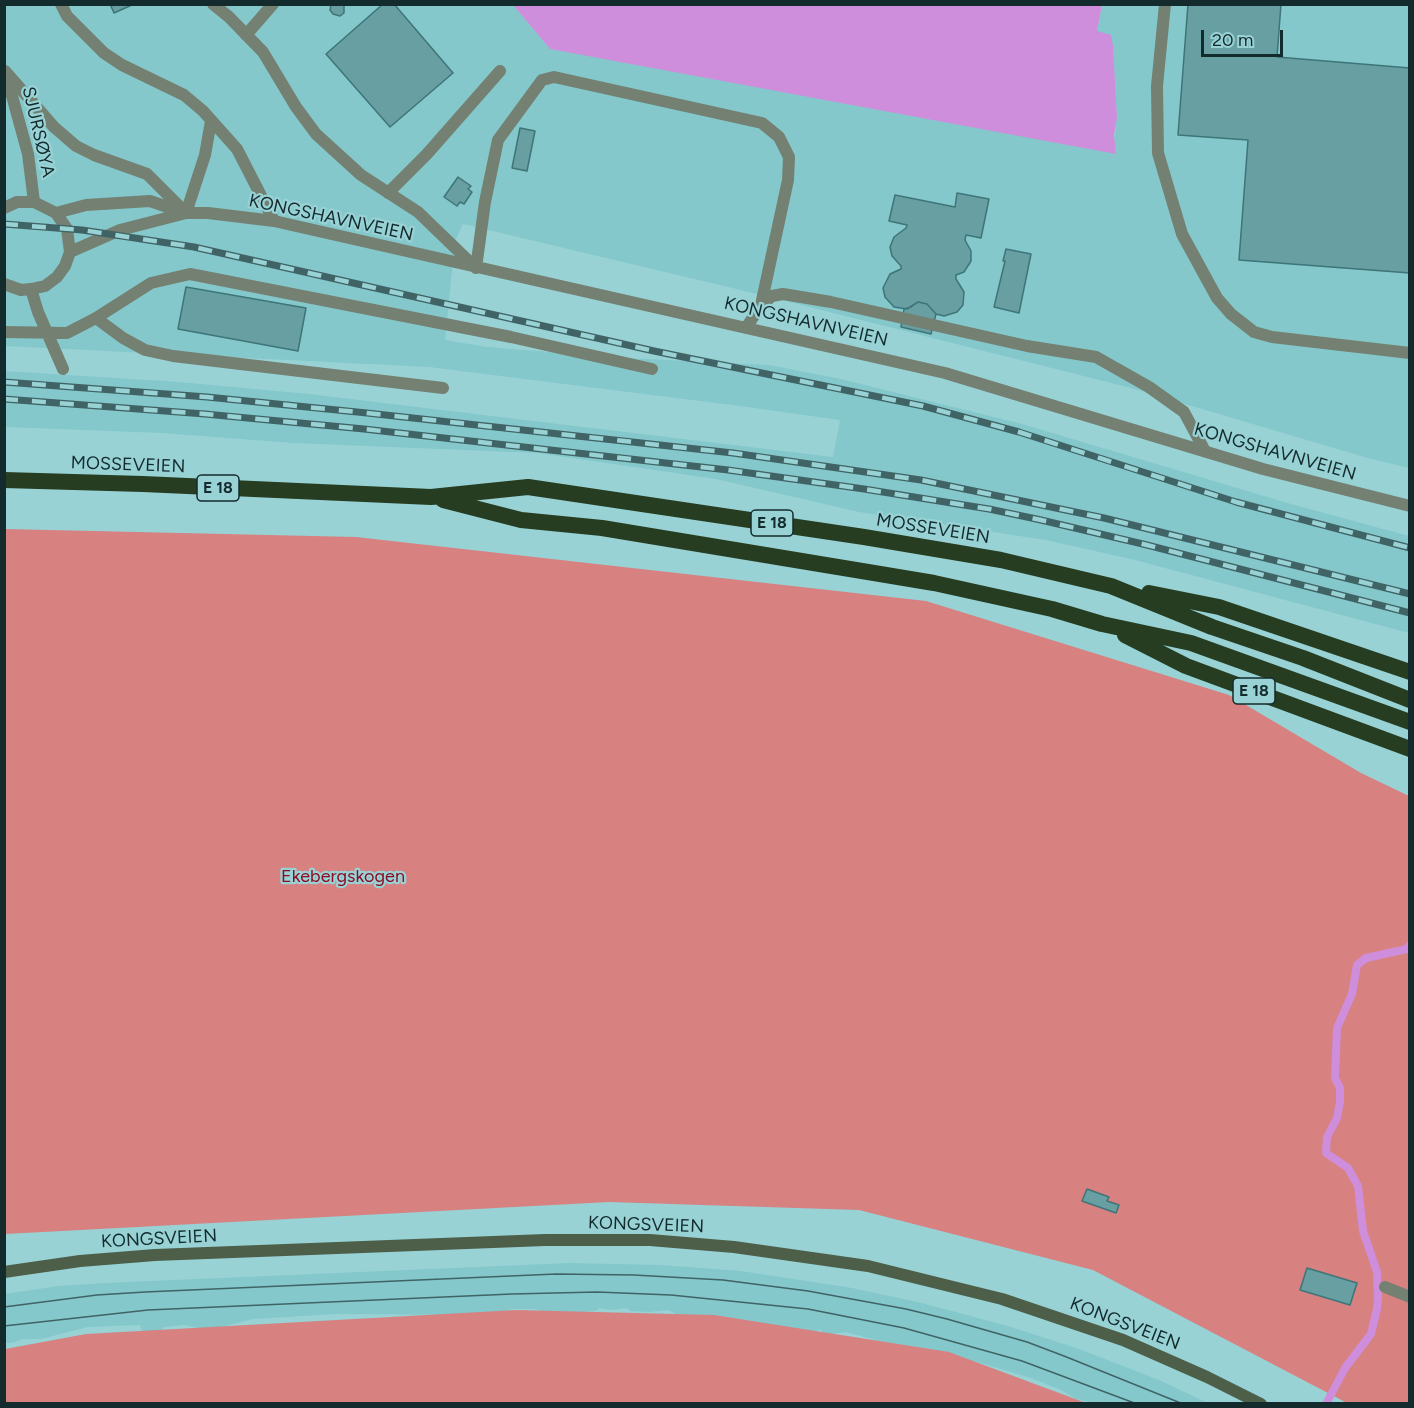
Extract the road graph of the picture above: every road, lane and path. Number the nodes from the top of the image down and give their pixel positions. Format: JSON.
{"nodes":[{"id":1,"x":61,"y":4,"type":"edge"},
{"id":2,"x":213,"y":4,"type":"edge"},
{"id":3,"x":273,"y":4,"type":"edge"},
{"id":4,"x":1165,"y":4,"type":"edge"},
{"id":5,"x":246,"y":35,"type":"junction"},
{"id":6,"x":5,"y":71,"type":"edge"},
{"id":7,"x":500,"y":71,"type":"dead end"},
{"id":8,"x":211,"y":122,"type":"junction"},
{"id":9,"x":388,"y":193,"type":"junction"},
{"id":10,"x":34,"y":202,"type":"junction"},
{"id":11,"x":4,"y":208,"type":"edge"},
{"id":12,"x":56,"y":213,"type":"junction"},
{"id":13,"x":186,"y":213,"type":"junction"},
{"id":14,"x":274,"y":221,"type":"junction"},
{"id":15,"x":70,"y":252,"type":"junction"},
{"id":16,"x":476,"y":268,"type":"junction"},
{"id":17,"x":6,"y":286,"type":"edge"},
{"id":18,"x":31,"y":290,"type":"junction"},
{"id":19,"x":761,"y":305,"type":"junction"},
{"id":20,"x":96,"y":318,"type":"junction"},
{"id":21,"x":746,"y":328,"type":"junction"},
{"id":22,"x":4,"y":332,"type":"edge"},
{"id":23,"x":47,"y":333,"type":"junction"},
{"id":24,"x":1410,"y":353,"type":"edge"},
{"id":25,"x":63,"y":369,"type":"dead end"},
{"id":26,"x":652,"y":369,"type":"dead end"},
{"id":27,"x":443,"y":388,"type":"dead end"},
{"id":28,"x":1205,"y":451,"type":"junction"},
{"id":29,"x":4,"y":480,"type":"edge"},
{"id":30,"x":431,"y":497,"type":"junction"},
{"id":31,"x":1410,"y":506,"type":"edge"},
{"id":32,"x":1111,"y":586,"type":"junction"},
{"id":33,"x":1102,"y":624,"type":"junction"},
{"id":34,"x":1410,"y":672,"type":"edge"},
{"id":35,"x":1410,"y":700,"type":"edge"},
{"id":36,"x":1410,"y":722,"type":"edge"},
{"id":37,"x":1410,"y":749,"type":"edge"},
{"id":38,"x":4,"y":1272,"type":"edge"},
{"id":39,"x":1385,"y":1287,"type":"dead end"},
{"id":40,"x":1410,"y":1297,"type":"edge"},
{"id":41,"x":1261,"y":1404,"type":"edge"}],
"edges":[{"from":1,"to":8,"type":"lane"},
{"from":2,"to":5,"type":"lane"},
{"from":3,"to":5,"type":"lane"},
{"from":4,"to":24,"type":"lane"},
{"from":5,"to":9,"type":"lane"},
{"from":6,"to":10,"type":"lane","name":"SJURSØYA"},
{"from":6,"to":13,"type":"lane"},
{"from":7,"to":9,"type":"lane"},
{"from":8,"to":13,"type":"lane"},
{"from":8,"to":14,"type":"lane"},
{"from":9,"to":16,"type":"lane"},
{"from":10,"to":11,"type":"lane"},
{"from":10,"to":12,"type":"lane"},
{"from":12,"to":13,"type":"lane","name":"KONGSHAVNVEIEN"},
{"from":12,"to":15,"type":"lane"},
{"from":13,"to":14,"type":"lane","name":"KONGSHAVNVEIEN"},
{"from":13,"to":15,"type":"lane","name":"KONGSHAVNVEIEN"},
{"from":14,"to":16,"type":"lane","name":"KONGSHAVNVEIEN"},
{"from":15,"to":18,"type":"lane"},
{"from":16,"to":19,"type":"lane"},
{"from":16,"to":21,"type":"lane","name":"KONGSHAVNVEIEN"},
{"from":17,"to":18,"type":"lane"},
{"from":18,"to":23,"type":"lane"},
{"from":19,"to":21,"type":"lane"},
{"from":19,"to":28,"type":"lane"},
{"from":20,"to":23,"type":"lane"},
{"from":20,"to":26,"type":"lane"},
{"from":20,"to":27,"type":"lane"},
{"from":21,"to":28,"type":"lane","name":"KONGSHAVNVEIEN"},
{"from":22,"to":23,"type":"lane"},
{"from":23,"to":25,"type":"lane"},
{"from":28,"to":31,"type":"lane","name":"KONGSHAVNVEIEN"},
{"from":29,"to":30,"type":"highway","name":"MOSSEVEIEN","number":"E 18"},
{"from":30,"to":32,"type":"highway","name":"MOSSEVEIEN","number":"E 18"},
{"from":30,"to":33,"type":"highway","name":"MOSSEVEIEN","number":"E 18"},
{"from":32,"to":34,"type":"highway","number":"E 18"},
{"from":32,"to":35,"type":"highway","name":"MOSSEVEIEN","number":"E 18"},
{"from":33,"to":36,"type":"highway","name":"MOSSEVEIEN","number":"E 18"},
{"from":33,"to":37,"type":"highway","number":"E 18"},
{"from":38,"to":41,"type":"main road","name":"KONGSVEIEN"},
{"from":39,"to":40,"type":"lane"}]}
